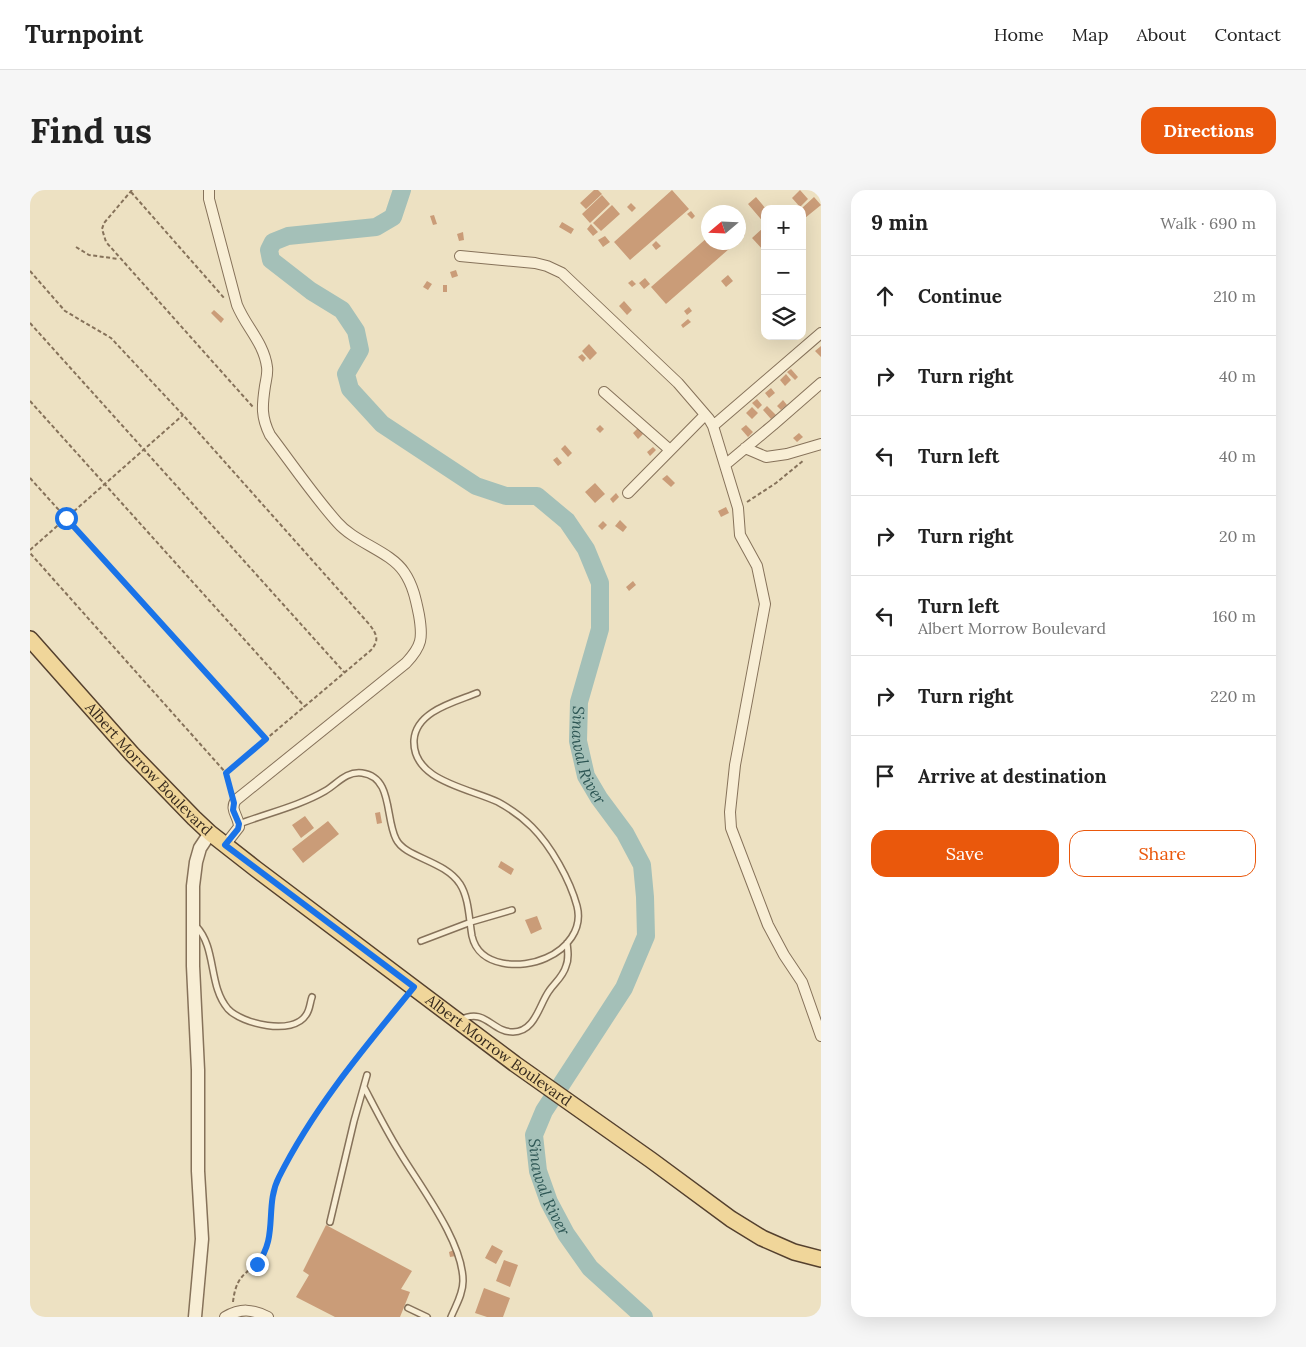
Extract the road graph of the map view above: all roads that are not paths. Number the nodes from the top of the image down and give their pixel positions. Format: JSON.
{"nodes":[{"id":1,"x":209,"y":190,"type":"edge"},
{"id":2,"x":460,"y":256,"type":"dead end"},
{"id":3,"x":821,"y":334,"type":"edge"},
{"id":4,"x":821,"y":383,"type":"edge"},
{"id":5,"x":604,"y":392,"type":"dead end"},
{"id":6,"x":705,"y":415,"type":"junction"},
{"id":7,"x":713,"y":426,"type":"junction"},
{"id":8,"x":821,"y":444,"type":"edge"},
{"id":9,"x":745,"y":448,"type":"junction"},
{"id":10,"x":670,"y":450,"type":"junction"},
{"id":11,"x":725,"y":464,"type":"junction"},
{"id":12,"x":628,"y":493,"type":"dead end"},
{"id":13,"x":30,"y":639,"type":"edge"},
{"id":14,"x":477,"y":693,"type":"dead end"},
{"id":15,"x":239,"y":824,"type":"junction"},
{"id":16,"x":210,"y":833,"type":"junction"},
{"id":17,"x":225,"y":845,"type":"junction"},
{"id":18,"x":512,"y":910,"type":"dead end"},
{"id":19,"x":471,"y":922,"type":"junction"},
{"id":20,"x":193,"y":924,"type":"junction"},
{"id":21,"x":421,"y":941,"type":"dead end"},
{"id":22,"x":568,"y":943,"type":"junction"},
{"id":23,"x":312,"y":997,"type":"dead end"},
{"id":24,"x":458,"y":1021,"type":"junction"},
{"id":25,"x":821,"y":1036,"type":"edge"},
{"id":26,"x":367,"y":1075,"type":"dead end"},
{"id":27,"x":364,"y":1087,"type":"junction"},
{"id":28,"x":330,"y":1222,"type":"dead end"},
{"id":29,"x":821,"y":1259,"type":"edge"},
{"id":30,"x":408,"y":1308,"type":"dead end"},
{"id":31,"x":228,"y":1315,"type":"edge"},
{"id":32,"x":195,"y":1317,"type":"edge"},
{"id":33,"x":268,"y":1317,"type":"edge"},
{"id":34,"x":427,"y":1317,"type":"edge"},
{"id":35,"x":451,"y":1317,"type":"edge"}],
"edges":[{"from":1,"to":15,"type":"street"},
{"from":2,"to":6,"type":"street"},
{"from":3,"to":7,"type":"street"},
{"from":4,"to":9,"type":"street"},
{"from":5,"to":10,"type":"street"},
{"from":6,"to":7,"type":"street"},
{"from":6,"to":10,"type":"street"},
{"from":7,"to":11,"type":"street"},
{"from":8,"to":9,"type":"street"},
{"from":9,"to":11,"type":"street"},
{"from":10,"to":12,"type":"street"},
{"from":11,"to":25,"type":"street"},
{"from":13,"to":16,"type":"main road","name":"Albert Morrow Boulevard"},
{"from":14,"to":22,"type":"lane"},
{"from":15,"to":17,"type":"street"},
{"from":15,"to":19,"type":"lane"},
{"from":16,"to":17,"type":"main road","name":"Albert Morrow Boulevard"},
{"from":16,"to":20,"type":"street"},
{"from":17,"to":24,"type":"main road","name":"Albert Morrow Boulevard"},
{"from":18,"to":19,"type":"lane"},
{"from":19,"to":21,"type":"lane"},
{"from":19,"to":22,"type":"lane"},
{"from":20,"to":23,"type":"lane"},
{"from":20,"to":32,"type":"street"},
{"from":22,"to":24,"type":"lane"},
{"from":24,"to":29,"type":"main road","name":"Albert Morrow Boulevard"},
{"from":26,"to":27,"type":"lane"},
{"from":27,"to":28,"type":"lane"},
{"from":27,"to":35,"type":"lane"},
{"from":30,"to":34,"type":"lane"},
{"from":31,"to":33,"type":"street"}]}
